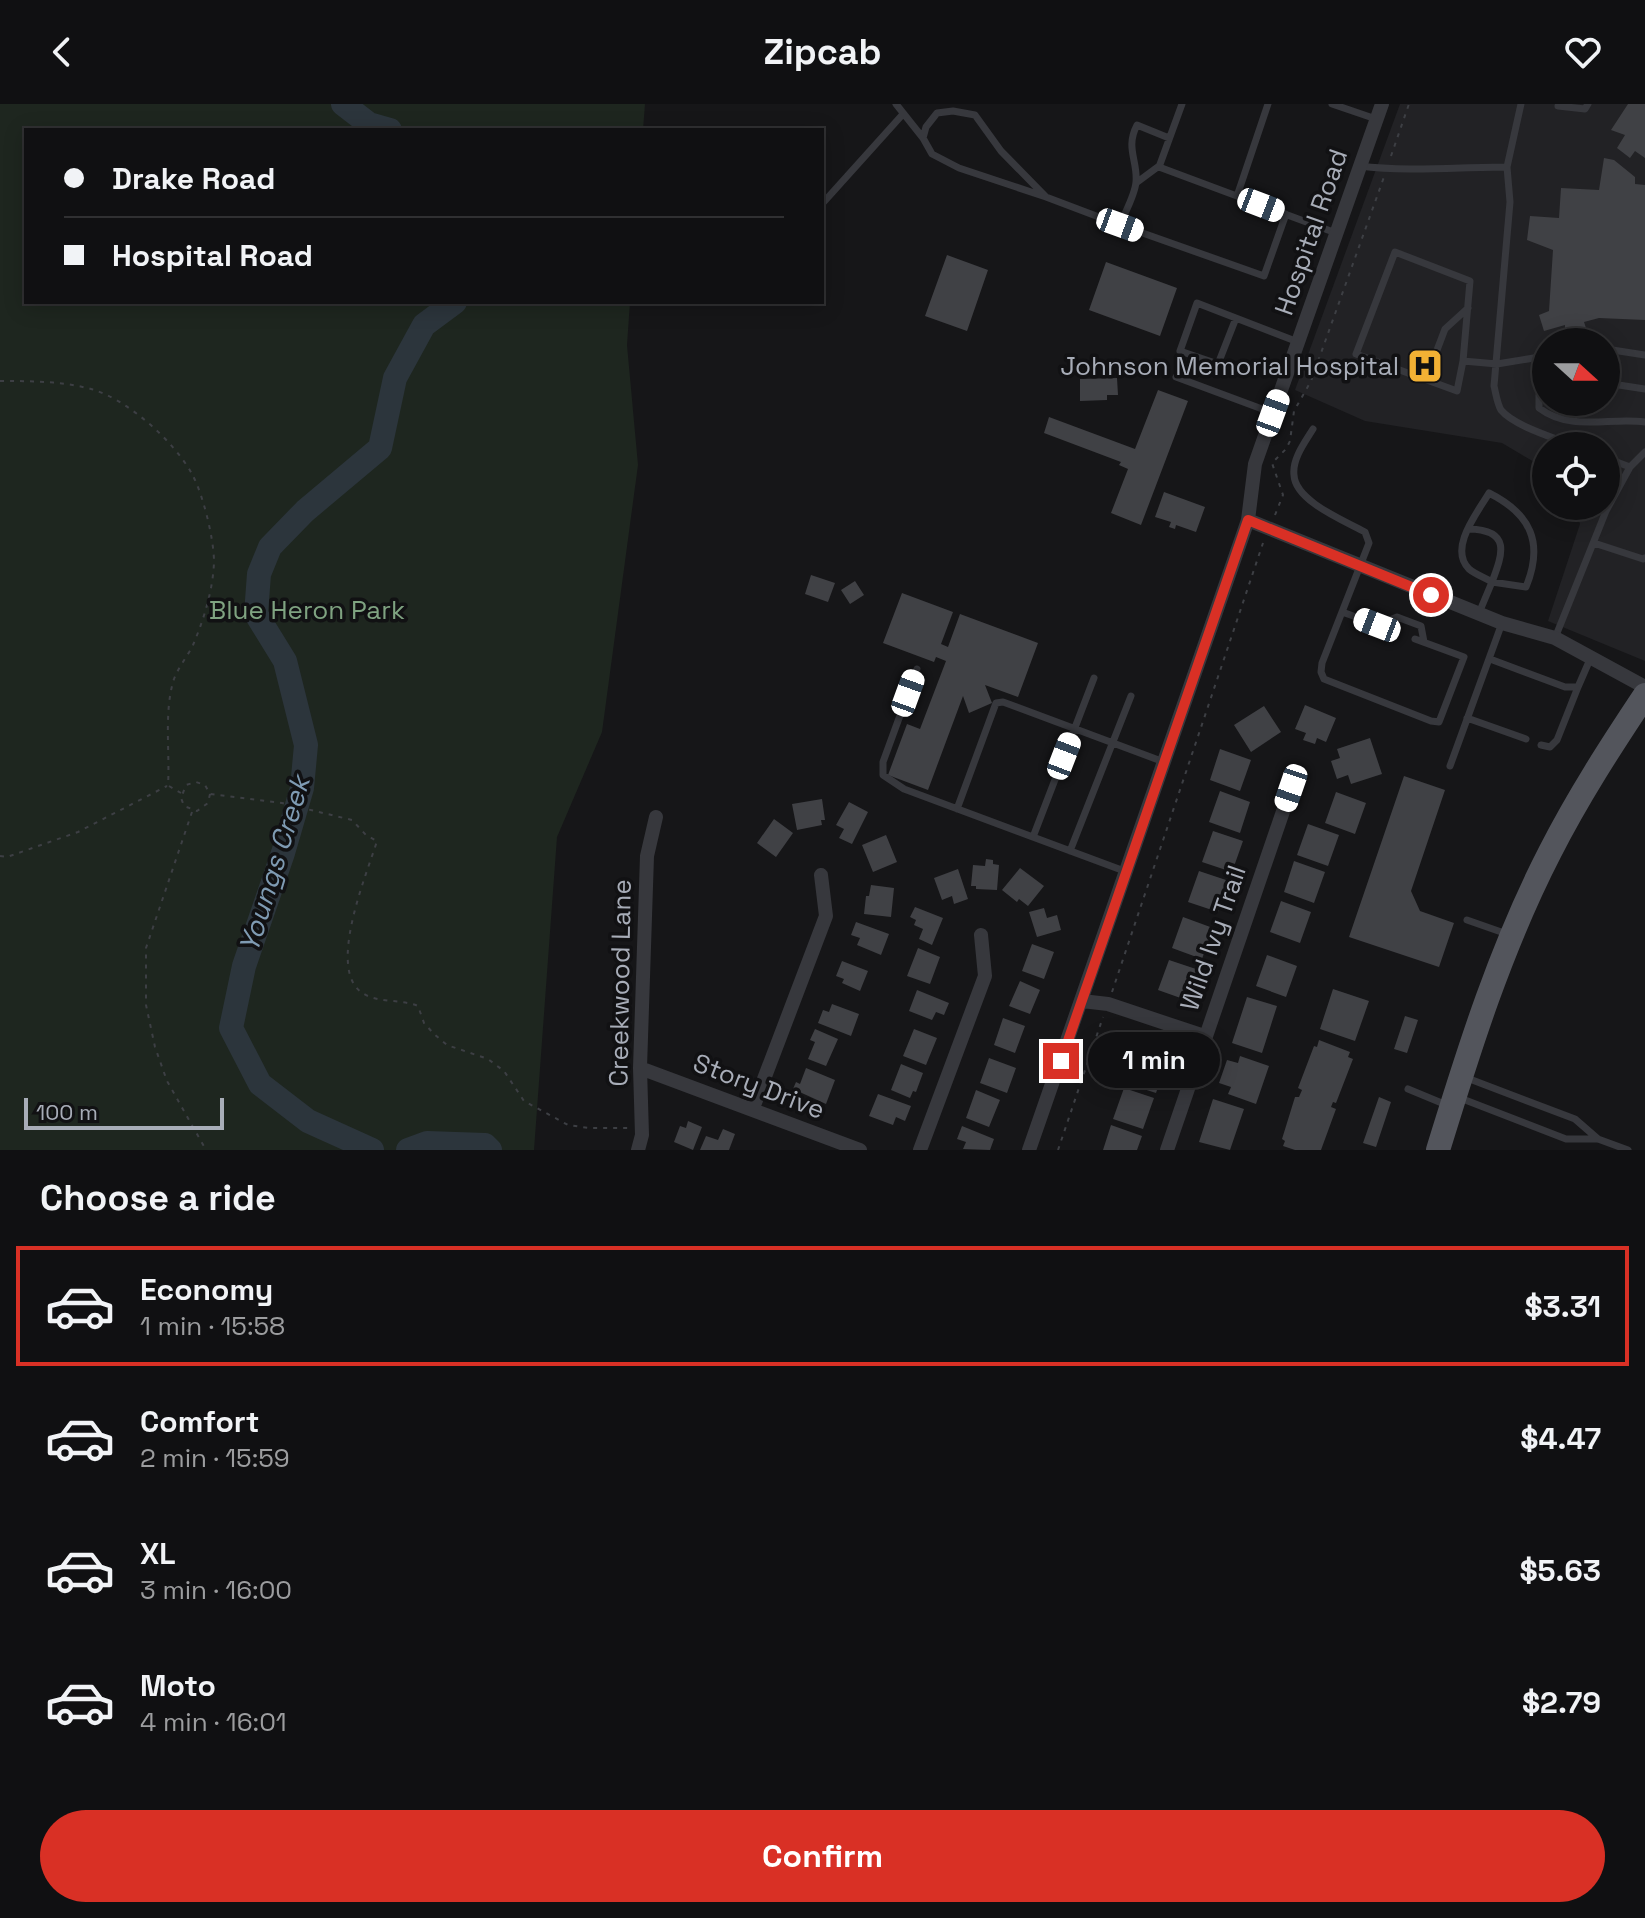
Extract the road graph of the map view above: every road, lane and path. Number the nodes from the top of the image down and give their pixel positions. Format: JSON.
{"nodes":[{"id":1,"x":896,"y":104,"type":"edge"},
{"id":2,"x":1182,"y":104,"type":"edge"},
{"id":3,"x":1268,"y":104,"type":"edge"},
{"id":4,"x":1332,"y":104,"type":"edge"},
{"id":5,"x":1382,"y":104,"type":"edge"},
{"id":6,"x":1409,"y":104,"type":"edge"},
{"id":7,"x":1521,"y":104,"type":"edge"},
{"id":8,"x":1588,"y":104,"type":"edge"},
{"id":9,"x":1556,"y":105,"type":"edge"},
{"id":10,"x":903,"y":114,"type":"junction"},
{"id":11,"x":1376,"y":119,"type":"junction"},
{"id":12,"x":923,"y":138,"type":"junction"},
{"id":13,"x":1169,"y":138,"type":"junction"},
{"id":14,"x":1159,"y":166,"type":"junction"},
{"id":15,"x":1359,"y":166,"type":"junction"},
{"id":16,"x":1507,"y":167,"type":"junction"},
{"id":17,"x":1387,"y":169,"type":"junction"},
{"id":18,"x":1136,"y":183,"type":"junction"},
{"id":19,"x":1237,"y":196,"type":"junction"},
{"id":20,"x":1046,"y":197,"type":"junction"},
{"id":21,"x":824,"y":202,"type":"edge"},
{"id":22,"x":1286,"y":214,"type":"junction"},
{"id":23,"x":1120,"y":225,"type":"junction"},
{"id":24,"x":1336,"y":233,"type":"junction"},
{"id":25,"x":1468,"y":308,"type":"junction"},
{"id":26,"x":1236,"y":318,"type":"junction"},
{"id":27,"x":1298,"y":342,"type":"junction"},
{"id":28,"x":1620,"y":351,"type":"edge"},
{"id":29,"x":1645,"y":355,"type":"edge"},
{"id":30,"x":1532,"y":358,"type":"edge"},
{"id":31,"x":1463,"y":361,"type":"junction"},
{"id":32,"x":1497,"y":364,"type":"junction"},
{"id":33,"x":1176,"y":377,"type":"dead end"},
{"id":34,"x":1426,"y":379,"type":"junction"},
{"id":35,"x":0,"y":381,"type":"edge"},
{"id":36,"x":1620,"y":385,"type":"edge"},
{"id":37,"x":1645,"y":389,"type":"edge"},
{"id":38,"x":1273,"y":413,"type":"junction"},
{"id":39,"x":1556,"y":416,"type":"edge"},
{"id":40,"x":1645,"y":419,"type":"edge"},
{"id":41,"x":1313,"y":429,"type":"dead end"},
{"id":42,"x":1543,"y":432,"type":"edge"},
{"id":43,"x":1645,"y":452,"type":"edge"},
{"id":44,"x":1620,"y":463,"type":"edge"},
{"id":45,"x":1630,"y":467,"type":"junction"},
{"id":46,"x":1620,"y":486,"type":"edge"},
{"id":47,"x":1248,"y":520,"type":"junction"},
{"id":48,"x":1603,"y":520,"type":"edge"},
{"id":49,"x":1267,"y":529,"type":"junction"},
{"id":50,"x":1469,"y":529,"type":"junction"},
{"id":51,"x":1594,"y":543,"type":"junction"},
{"id":52,"x":1645,"y":558,"type":"edge"},
{"id":53,"x":1360,"y":567,"type":"junction"},
{"id":54,"x":1492,"y":582,"type":"junction"},
{"id":55,"x":1342,"y":612,"type":"junction"},
{"id":56,"x":1479,"y":613,"type":"junction"},
{"id":57,"x":1502,"y":623,"type":"junction"},
{"id":58,"x":1377,"y":625,"type":"junction"},
{"id":59,"x":1393,"y":630,"type":"dead end"},
{"id":60,"x":1555,"y":638,"type":"junction"},
{"id":61,"x":1415,"y":639,"type":"dead end"},
{"id":62,"x":1424,"y":642,"type":"junction"},
{"id":63,"x":1591,"y":657,"type":"junction"},
{"id":64,"x":1490,"y":659,"type":"junction"},
{"id":65,"x":917,"y":669,"type":"dead end"},
{"id":66,"x":1094,"y":678,"type":"dead end"},
{"id":67,"x":1578,"y":687,"type":"junction"},
{"id":68,"x":1645,"y":687,"type":"edge"},
{"id":69,"x":1645,"y":695,"type":"edge"},
{"id":70,"x":1131,"y":696,"type":"dead end"},
{"id":71,"x":1467,"y":718,"type":"junction"},
{"id":72,"x":1075,"y":729,"type":"junction"},
{"id":73,"x":1526,"y":739,"type":"dead end"},
{"id":74,"x":1112,"y":742,"type":"junction"},
{"id":75,"x":1541,"y":745,"type":"dead end"},
{"id":76,"x":1164,"y":762,"type":"junction"},
{"id":77,"x":1450,"y":766,"type":"dead end"},
{"id":78,"x":168,"y":786,"type":"junction"},
{"id":79,"x":1291,"y":788,"type":"dead end"},
{"id":80,"x":181,"y":793,"type":"junction"},
{"id":81,"x":210,"y":794,"type":"junction"},
{"id":82,"x":957,"y":809,"type":"junction"},
{"id":83,"x":192,"y":811,"type":"junction"},
{"id":84,"x":656,"y":817,"type":"dead end"},
{"id":85,"x":1033,"y":837,"type":"junction"},
{"id":86,"x":1070,"y":851,"type":"junction"},
{"id":87,"x":0,"y":856,"type":"edge"},
{"id":88,"x":1127,"y":872,"type":"junction"},
{"id":89,"x":821,"y":875,"type":"dead end"},
{"id":90,"x":1467,"y":920,"type":"dead end"},
{"id":91,"x":981,"y":935,"type":"dead end"},
{"id":92,"x":1513,"y":936,"type":"junction"},
{"id":93,"x":1082,"y":1001,"type":"junction"},
{"id":94,"x":1108,"y":1004,"type":"junction"},
{"id":95,"x":1204,"y":1036,"type":"junction"},
{"id":96,"x":640,"y":1068,"type":"junction"},
{"id":97,"x":1408,"y":1089,"type":"dead end"},
{"id":98,"x":1456,"y":1093,"type":"junction"},
{"id":99,"x":753,"y":1108,"type":"junction"},
{"id":100,"x":642,"y":1128,"type":"junction"},
{"id":101,"x":1598,"y":1139,"type":"junction"},
{"id":102,"x":206,"y":1150,"type":"edge"},
{"id":103,"x":638,"y":1150,"type":"edge"},
{"id":104,"x":860,"y":1150,"type":"edge"},
{"id":105,"x":920,"y":1150,"type":"edge"},
{"id":106,"x":1029,"y":1150,"type":"edge"},
{"id":107,"x":1058,"y":1150,"type":"edge"},
{"id":108,"x":1167,"y":1150,"type":"edge"},
{"id":109,"x":1438,"y":1150,"type":"edge"},
{"id":110,"x":1628,"y":1150,"type":"edge"}],
"edges":[{"from":1,"to":10,"type":"lane"},
{"from":2,"to":13,"type":"lane"},
{"from":3,"to":19,"type":"lane"},
{"from":4,"to":11,"type":"lane"},
{"from":5,"to":11,"type":"street","name":"Hospital Road"},
{"from":6,"to":17,"type":"path"},
{"from":7,"to":16,"type":"lane"},
{"from":8,"to":9,"type":"lane"},
{"from":10,"to":12,"type":"lane"},
{"from":10,"to":21,"type":"lane"},
{"from":11,"to":15,"type":"street","name":"Hospital Road"},
{"from":12,"to":20,"type":"lane"},
{"from":12,"to":20,"type":"lane"},
{"from":13,"to":14,"type":"lane"},
{"from":13,"to":18,"type":"lane"},
{"from":14,"to":18,"type":"lane"},
{"from":14,"to":19,"type":"lane"},
{"from":15,"to":17,"type":"lane"},
{"from":15,"to":24,"type":"street","name":"Hospital Road"},
{"from":16,"to":17,"type":"lane"},
{"from":16,"to":32,"type":"lane"},
{"from":17,"to":49,"type":"path"},
{"from":18,"to":23,"type":"lane"},
{"from":19,"to":22,"type":"lane"},
{"from":20,"to":23,"type":"lane"},
{"from":22,"to":23,"type":"lane"},
{"from":22,"to":24,"type":"lane"},
{"from":24,"to":27,"type":"street","name":"Hospital Road"},
{"from":25,"to":31,"type":"lane"},
{"from":25,"to":34,"type":"lane"},
{"from":25,"to":34,"type":"lane"},
{"from":26,"to":26,"type":"lane"},
{"from":26,"to":27,"type":"lane"},
{"from":27,"to":38,"type":"street","name":"Hospital Road"},
{"from":28,"to":29,"type":"lane"},
{"from":30,"to":32,"type":"lane"},
{"from":31,"to":32,"type":"lane"},
{"from":31,"to":34,"type":"lane"},
{"from":32,"to":42,"type":"lane"},
{"from":33,"to":38,"type":"lane"},
{"from":35,"to":78,"type":"path"},
{"from":36,"to":37,"type":"lane"},
{"from":38,"to":47,"type":"street","name":"Hospital Road"},
{"from":39,"to":40,"type":"lane"},
{"from":41,"to":53,"type":"lane"},
{"from":43,"to":45,"type":"lane"},
{"from":44,"to":45,"type":"lane"},
{"from":45,"to":46,"type":"lane"},
{"from":47,"to":49,"type":"street"},
{"from":47,"to":76,"type":"street","name":"Hospital Road"},
{"from":48,"to":51,"type":"lane"},
{"from":49,"to":53,"type":"street"},
{"from":49,"to":94,"type":"path"},
{"from":50,"to":54,"type":"lane"},
{"from":50,"to":54,"type":"lane"},
{"from":50,"to":54,"type":"lane"},
{"from":51,"to":52,"type":"lane"},
{"from":51,"to":60,"type":"lane"},
{"from":53,"to":55,"type":"lane"},
{"from":53,"to":56,"type":"street"},
{"from":54,"to":56,"type":"lane"},
{"from":55,"to":58,"type":"lane"},
{"from":55,"to":62,"type":"lane"},
{"from":56,"to":57,"type":"street"},
{"from":57,"to":60,"type":"street"},
{"from":57,"to":64,"type":"lane"},
{"from":58,"to":59,"type":"lane"},
{"from":58,"to":62,"type":"lane"},
{"from":60,"to":63,"type":"street"},
{"from":61,"to":62,"type":"lane"},
{"from":63,"to":67,"type":"lane"},
{"from":63,"to":68,"type":"street"},
{"from":64,"to":67,"type":"lane"},
{"from":64,"to":71,"type":"lane"},
{"from":65,"to":82,"type":"lane"},
{"from":66,"to":72,"type":"lane"},
{"from":67,"to":75,"type":"lane"},
{"from":69,"to":92,"type":"main road"},
{"from":70,"to":74,"type":"lane"},
{"from":71,"to":73,"type":"lane"},
{"from":71,"to":77,"type":"lane"},
{"from":72,"to":74,"type":"lane"},
{"from":72,"to":82,"type":"lane"},
{"from":72,"to":85,"type":"lane"},
{"from":74,"to":76,"type":"lane"},
{"from":74,"to":86,"type":"lane"},
{"from":76,"to":88,"type":"street","name":"Hospital Road"},
{"from":78,"to":80,"type":"path"},
{"from":78,"to":87,"type":"path"},
{"from":79,"to":95,"type":"street","name":"Wild Ivy Trail"},
{"from":80,"to":81,"type":"path"},
{"from":80,"to":83,"type":"path"},
{"from":81,"to":83,"type":"path"},
{"from":81,"to":100,"type":"path"},
{"from":82,"to":85,"type":"lane"},
{"from":83,"to":102,"type":"path"},
{"from":84,"to":96,"type":"street","name":"Creekwood Lane"},
{"from":85,"to":86,"type":"lane"},
{"from":86,"to":88,"type":"lane"},
{"from":88,"to":93,"type":"street","name":"Hospital Road"},
{"from":89,"to":99,"type":"street"},
{"from":90,"to":92,"type":"lane"},
{"from":91,"to":105,"type":"street"},
{"from":92,"to":98,"type":"main road"},
{"from":93,"to":94,"type":"street"},
{"from":93,"to":106,"type":"street","name":"Hospital Road"},
{"from":94,"to":95,"type":"street"},
{"from":94,"to":107,"type":"path"},
{"from":95,"to":108,"type":"street","name":"Wild Ivy Trail"},
{"from":96,"to":99,"type":"street","name":"Story Drive"},
{"from":96,"to":100,"type":"street","name":"Creekwood Lane"},
{"from":97,"to":98,"type":"lane"},
{"from":98,"to":101,"type":"lane"},
{"from":98,"to":101,"type":"lane"},
{"from":98,"to":109,"type":"main road"},
{"from":99,"to":104,"type":"street","name":"Story Drive"},
{"from":100,"to":103,"type":"street","name":"Creekwood Lane"},
{"from":101,"to":110,"type":"lane"}]}
